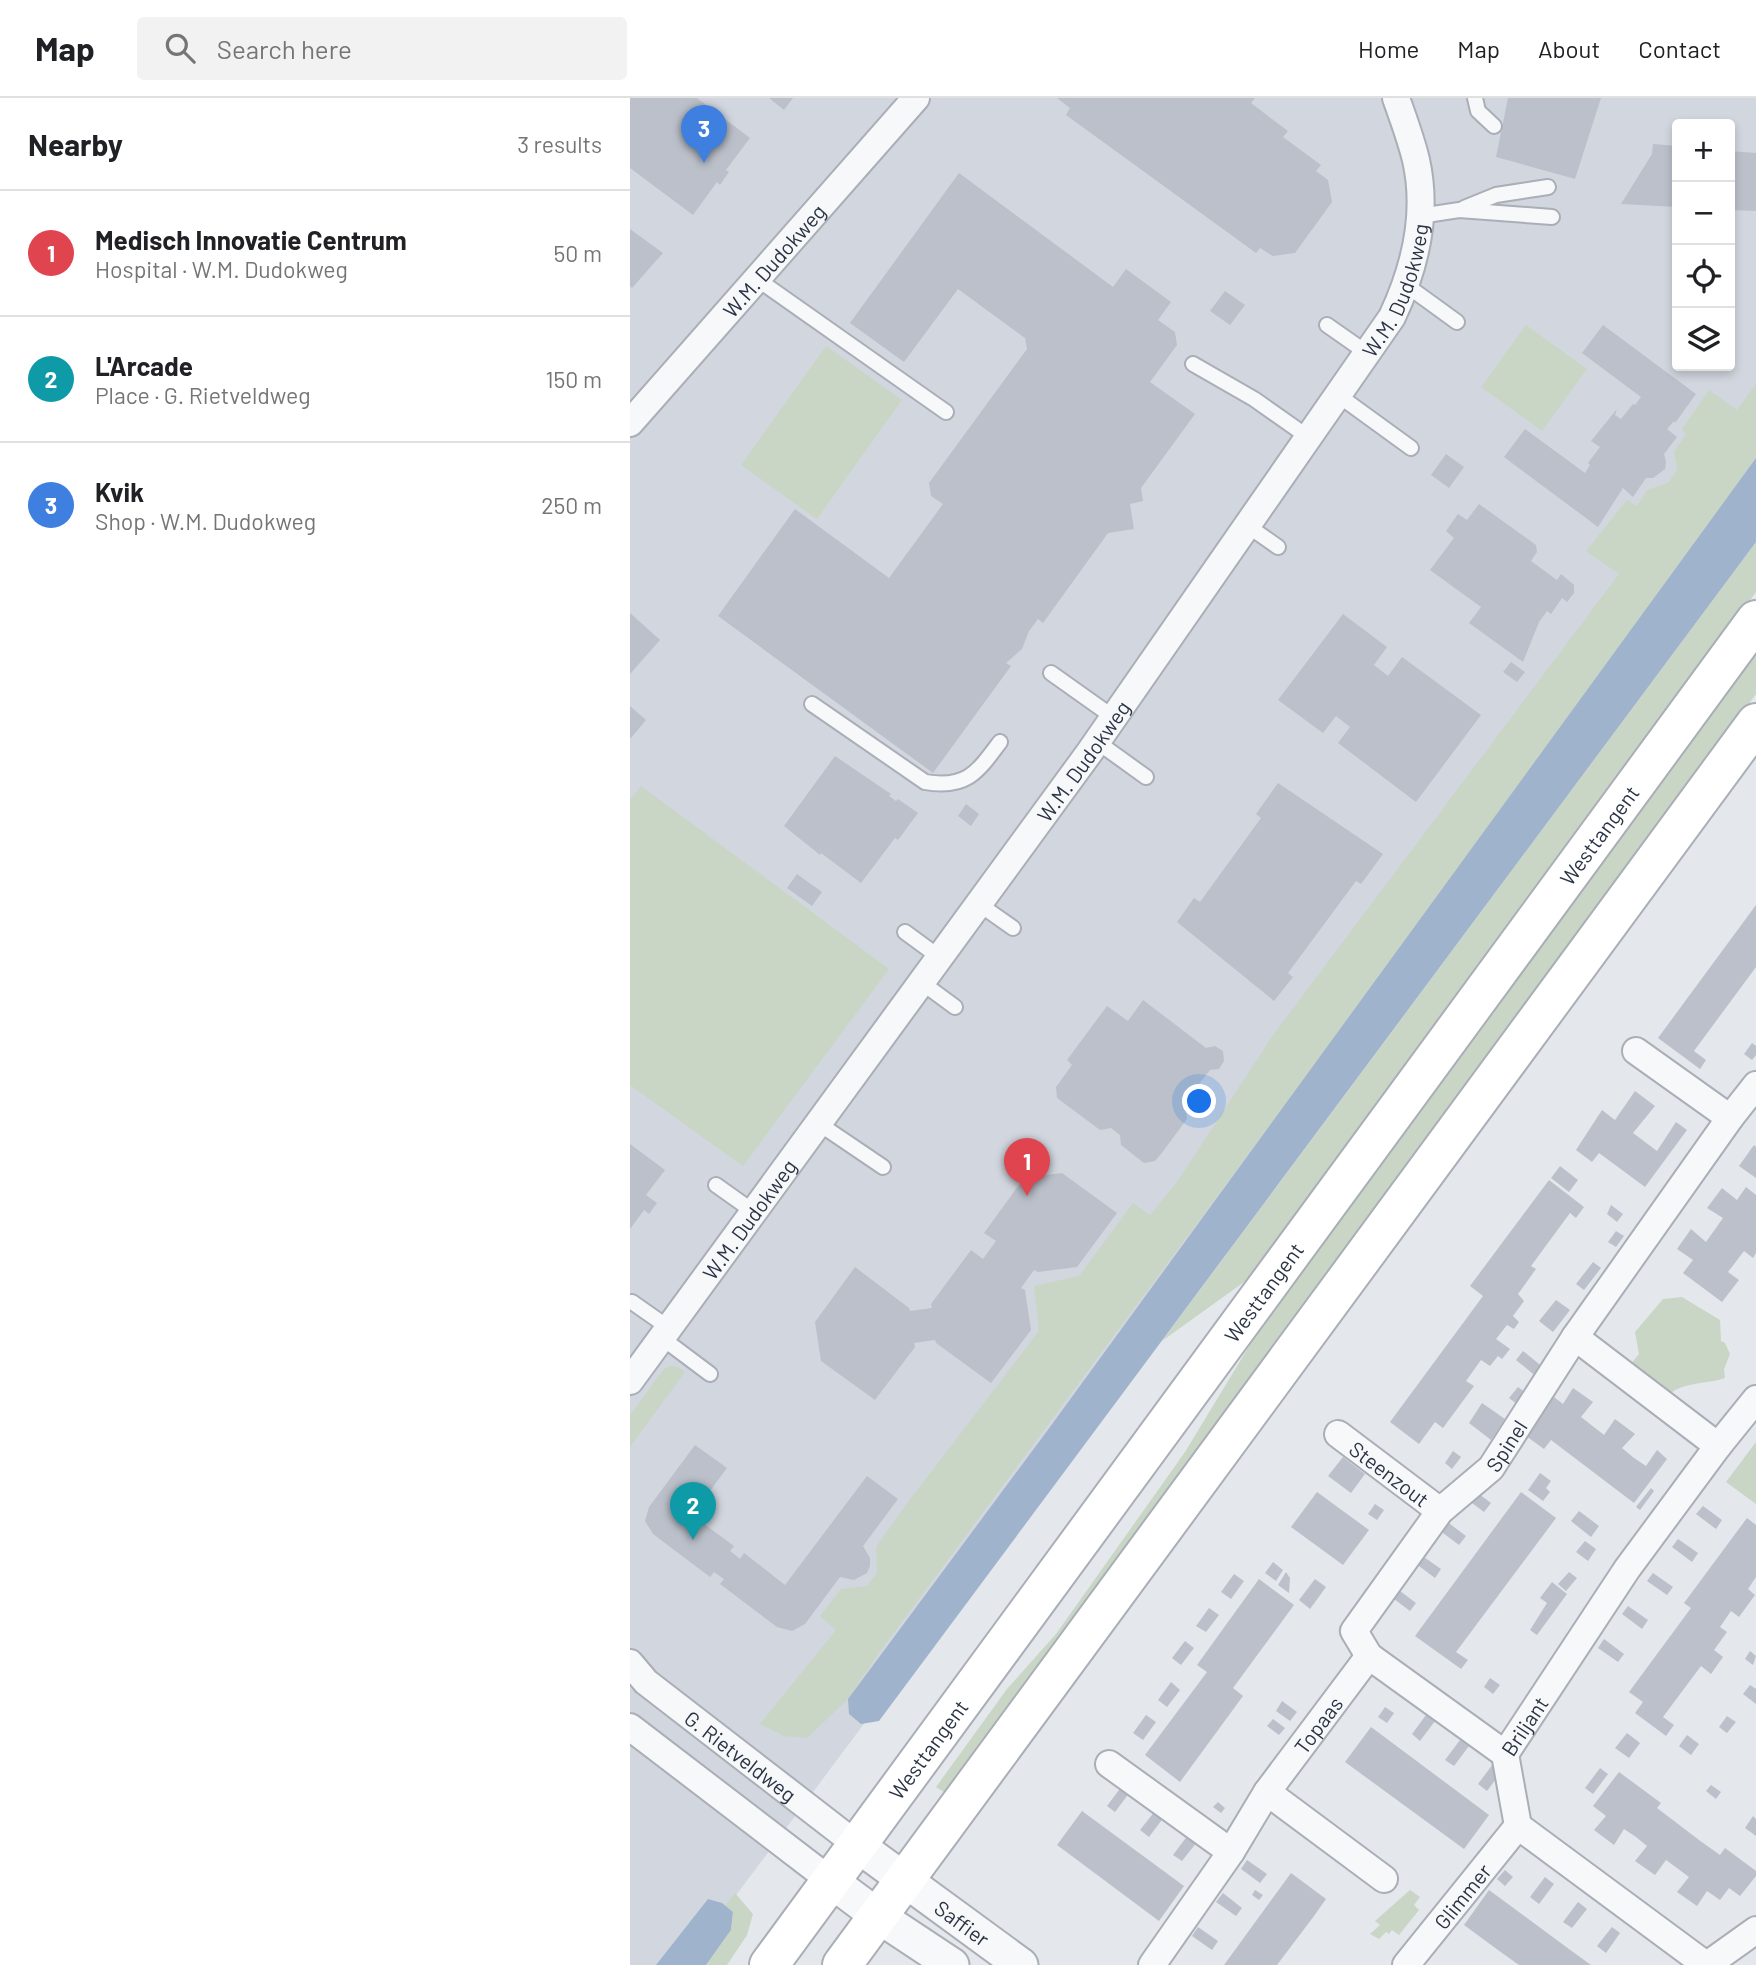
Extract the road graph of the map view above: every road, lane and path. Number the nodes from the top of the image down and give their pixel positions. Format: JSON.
{"nodes":[{"id":1,"x":916,"y":98,"type":"edge"},
{"id":2,"x":1396,"y":98,"type":"edge"},
{"id":3,"x":1475,"y":98,"type":"edge"},
{"id":4,"x":1494,"y":125,"type":"dead end"},
{"id":5,"x":1548,"y":187,"type":"dead end"},
{"id":6,"x":1459,"y":210,"type":"junction"},
{"id":7,"x":1420,"y":216,"type":"junction"},
{"id":8,"x":1552,"y":217,"type":"dead end"},
{"id":9,"x":757,"y":279,"type":"junction"},
{"id":10,"x":1406,"y":285,"type":"junction"},
{"id":11,"x":1457,"y":321,"type":"dead end"},
{"id":12,"x":1327,"y":325,"type":"dead end"},
{"id":13,"x":1367,"y":353,"type":"junction"},
{"id":14,"x":1193,"y":364,"type":"dead end"},
{"id":15,"x":1338,"y":395,"type":"junction"},
{"id":16,"x":946,"y":412,"type":"dead end"},
{"id":17,"x":630,"y":423,"type":"edge"},
{"id":18,"x":1308,"y":437,"type":"junction"},
{"id":19,"x":1411,"y":448,"type":"dead end"},
{"id":20,"x":1248,"y":526,"type":"junction"},
{"id":21,"x":1278,"y":547,"type":"dead end"},
{"id":22,"x":1756,"y":620,"type":"edge"},
{"id":23,"x":1051,"y":673,"type":"dead end"},
{"id":24,"x":812,"y":704,"type":"dead end"},
{"id":25,"x":1113,"y":717,"type":"junction"},
{"id":26,"x":1756,"y":723,"type":"edge"},
{"id":27,"x":1096,"y":741,"type":"junction"},
{"id":28,"x":1000,"y":742,"type":"dead end"},
{"id":29,"x":1146,"y":777,"type":"dead end"},
{"id":30,"x":979,"y":904,"type":"junction"},
{"id":31,"x":1013,"y":928,"type":"dead end"},
{"id":32,"x":905,"y":932,"type":"dead end"},
{"id":33,"x":939,"y":957,"type":"junction"},
{"id":34,"x":921,"y":982,"type":"junction"},
{"id":35,"x":956,"y":1007,"type":"dead end"},
{"id":36,"x":1636,"y":1051,"type":"dead end"},
{"id":37,"x":1756,"y":1085,"type":"edge"},
{"id":38,"x":1730,"y":1118,"type":"junction"},
{"id":39,"x":818,"y":1123,"type":"junction"},
{"id":40,"x":883,"y":1167,"type":"dead end"},
{"id":41,"x":716,"y":1185,"type":"dead end"},
{"id":42,"x":754,"y":1212,"type":"junction"},
{"id":43,"x":632,"y":1301,"type":"dead end"},
{"id":44,"x":665,"y":1333,"type":"junction"},
{"id":45,"x":1575,"y":1337,"type":"junction"},
{"id":46,"x":633,"y":1372,"type":"edge"},
{"id":47,"x":710,"y":1374,"type":"dead end"},
{"id":48,"x":1756,"y":1399,"type":"edge"},
{"id":49,"x":1338,"y":1434,"type":"dead end"},
{"id":50,"x":1718,"y":1446,"type":"junction"},
{"id":51,"x":1440,"y":1511,"type":"junction"},
{"id":52,"x":1369,"y":1656,"type":"junction"},
{"id":53,"x":630,"y":1663,"type":"edge"},
{"id":54,"x":630,"y":1727,"type":"edge"},
{"id":55,"x":1505,"y":1754,"type":"junction"},
{"id":56,"x":1109,"y":1764,"type":"dead end"},
{"id":57,"x":1267,"y":1792,"type":"junction"},
{"id":58,"x":1518,"y":1825,"type":"junction"},
{"id":59,"x":857,"y":1845,"type":"junction"},
{"id":60,"x":1231,"y":1852,"type":"junction"},
{"id":61,"x":1384,"y":1879,"type":"dead end"},
{"id":62,"x":906,"y":1880,"type":"junction"},
{"id":63,"x":831,"y":1881,"type":"junction"},
{"id":64,"x":878,"y":1916,"type":"junction"},
{"id":65,"x":1756,"y":1930,"type":"edge"},
{"id":66,"x":769,"y":1965,"type":"edge"},
{"id":67,"x":842,"y":1965,"type":"edge"},
{"id":68,"x":952,"y":1965,"type":"edge"},
{"id":69,"x":1021,"y":1965,"type":"edge"},
{"id":70,"x":1152,"y":1965,"type":"edge"},
{"id":71,"x":1406,"y":1965,"type":"edge"},
{"id":72,"x":1707,"y":1965,"type":"edge"}],
"edges":[{"from":1,"to":9,"type":"street","name":"W.M. Dudokweg"},
{"from":2,"to":7,"type":"street","name":"W.M. Dudokweg"},
{"from":3,"to":4,"type":"lane"},
{"from":5,"to":6,"type":"lane"},
{"from":6,"to":7,"type":"lane"},
{"from":6,"to":8,"type":"lane"},
{"from":7,"to":10,"type":"street","name":"W.M. Dudokweg"},
{"from":9,"to":16,"type":"lane"},
{"from":9,"to":17,"type":"street","name":"W.M. Dudokweg"},
{"from":10,"to":11,"type":"lane"},
{"from":10,"to":13,"type":"street","name":"W.M. Dudokweg"},
{"from":12,"to":13,"type":"lane"},
{"from":13,"to":15,"type":"street","name":"W.M. Dudokweg"},
{"from":14,"to":18,"type":"lane"},
{"from":15,"to":18,"type":"street","name":"W.M. Dudokweg"},
{"from":15,"to":19,"type":"lane"},
{"from":18,"to":20,"type":"street","name":"W.M. Dudokweg"},
{"from":20,"to":21,"type":"lane"},
{"from":20,"to":25,"type":"street","name":"W.M. Dudokweg"},
{"from":22,"to":59,"type":"main road","name":"Westtangent"},
{"from":23,"to":25,"type":"lane"},
{"from":24,"to":28,"type":"lane"},
{"from":25,"to":27,"type":"street","name":"W.M. Dudokweg"},
{"from":26,"to":62,"type":"main road"},
{"from":27,"to":29,"type":"lane"},
{"from":27,"to":30,"type":"street","name":"W.M. Dudokweg"},
{"from":30,"to":31,"type":"lane"},
{"from":30,"to":33,"type":"street","name":"W.M. Dudokweg"},
{"from":32,"to":33,"type":"lane"},
{"from":33,"to":34,"type":"street","name":"W.M. Dudokweg"},
{"from":34,"to":35,"type":"lane"},
{"from":34,"to":39,"type":"street","name":"W.M. Dudokweg"},
{"from":36,"to":38,"type":"street"},
{"from":37,"to":38,"type":"street","name":"Spinel"},
{"from":38,"to":45,"type":"street","name":"Spinel"},
{"from":39,"to":40,"type":"lane"},
{"from":39,"to":42,"type":"street","name":"W.M. Dudokweg"},
{"from":41,"to":42,"type":"lane"},
{"from":42,"to":44,"type":"street","name":"W.M. Dudokweg"},
{"from":43,"to":44,"type":"lane"},
{"from":44,"to":46,"type":"street","name":"W.M. Dudokweg"},
{"from":44,"to":47,"type":"lane"},
{"from":45,"to":50,"type":"street"},
{"from":45,"to":51,"type":"street","name":"Spinel"},
{"from":48,"to":50,"type":"street","name":"Briljant"},
{"from":49,"to":51,"type":"street","name":"Steenzout"},
{"from":50,"to":55,"type":"street","name":"Briljant"},
{"from":51,"to":52,"type":"street","name":"Spinel"},
{"from":52,"to":55,"type":"street"},
{"from":52,"to":57,"type":"street","name":"Topaas"},
{"from":53,"to":59,"type":"street","name":"G. Rietveldweg"},
{"from":54,"to":63,"type":"street","name":"G. Rietveldweg"},
{"from":55,"to":58,"type":"street","name":"Briljant"},
{"from":56,"to":60,"type":"street"},
{"from":57,"to":60,"type":"street","name":"Topaas"},
{"from":57,"to":61,"type":"street"},
{"from":58,"to":71,"type":"street","name":"Glimmer"},
{"from":58,"to":72,"type":"street"},
{"from":59,"to":62,"type":"street","name":"Saffier"},
{"from":59,"to":63,"type":"main road","name":"Westtangent"},
{"from":60,"to":70,"type":"street","name":"Topaas"},
{"from":62,"to":64,"type":"main road"},
{"from":62,"to":69,"type":"street","name":"Saffier"},
{"from":63,"to":64,"type":"street","name":"Saffier"},
{"from":63,"to":66,"type":"main road","name":"Westtangent"},
{"from":64,"to":67,"type":"main road"},
{"from":64,"to":68,"type":"street","name":"Saffier"},
{"from":65,"to":72,"type":"street"}]}
